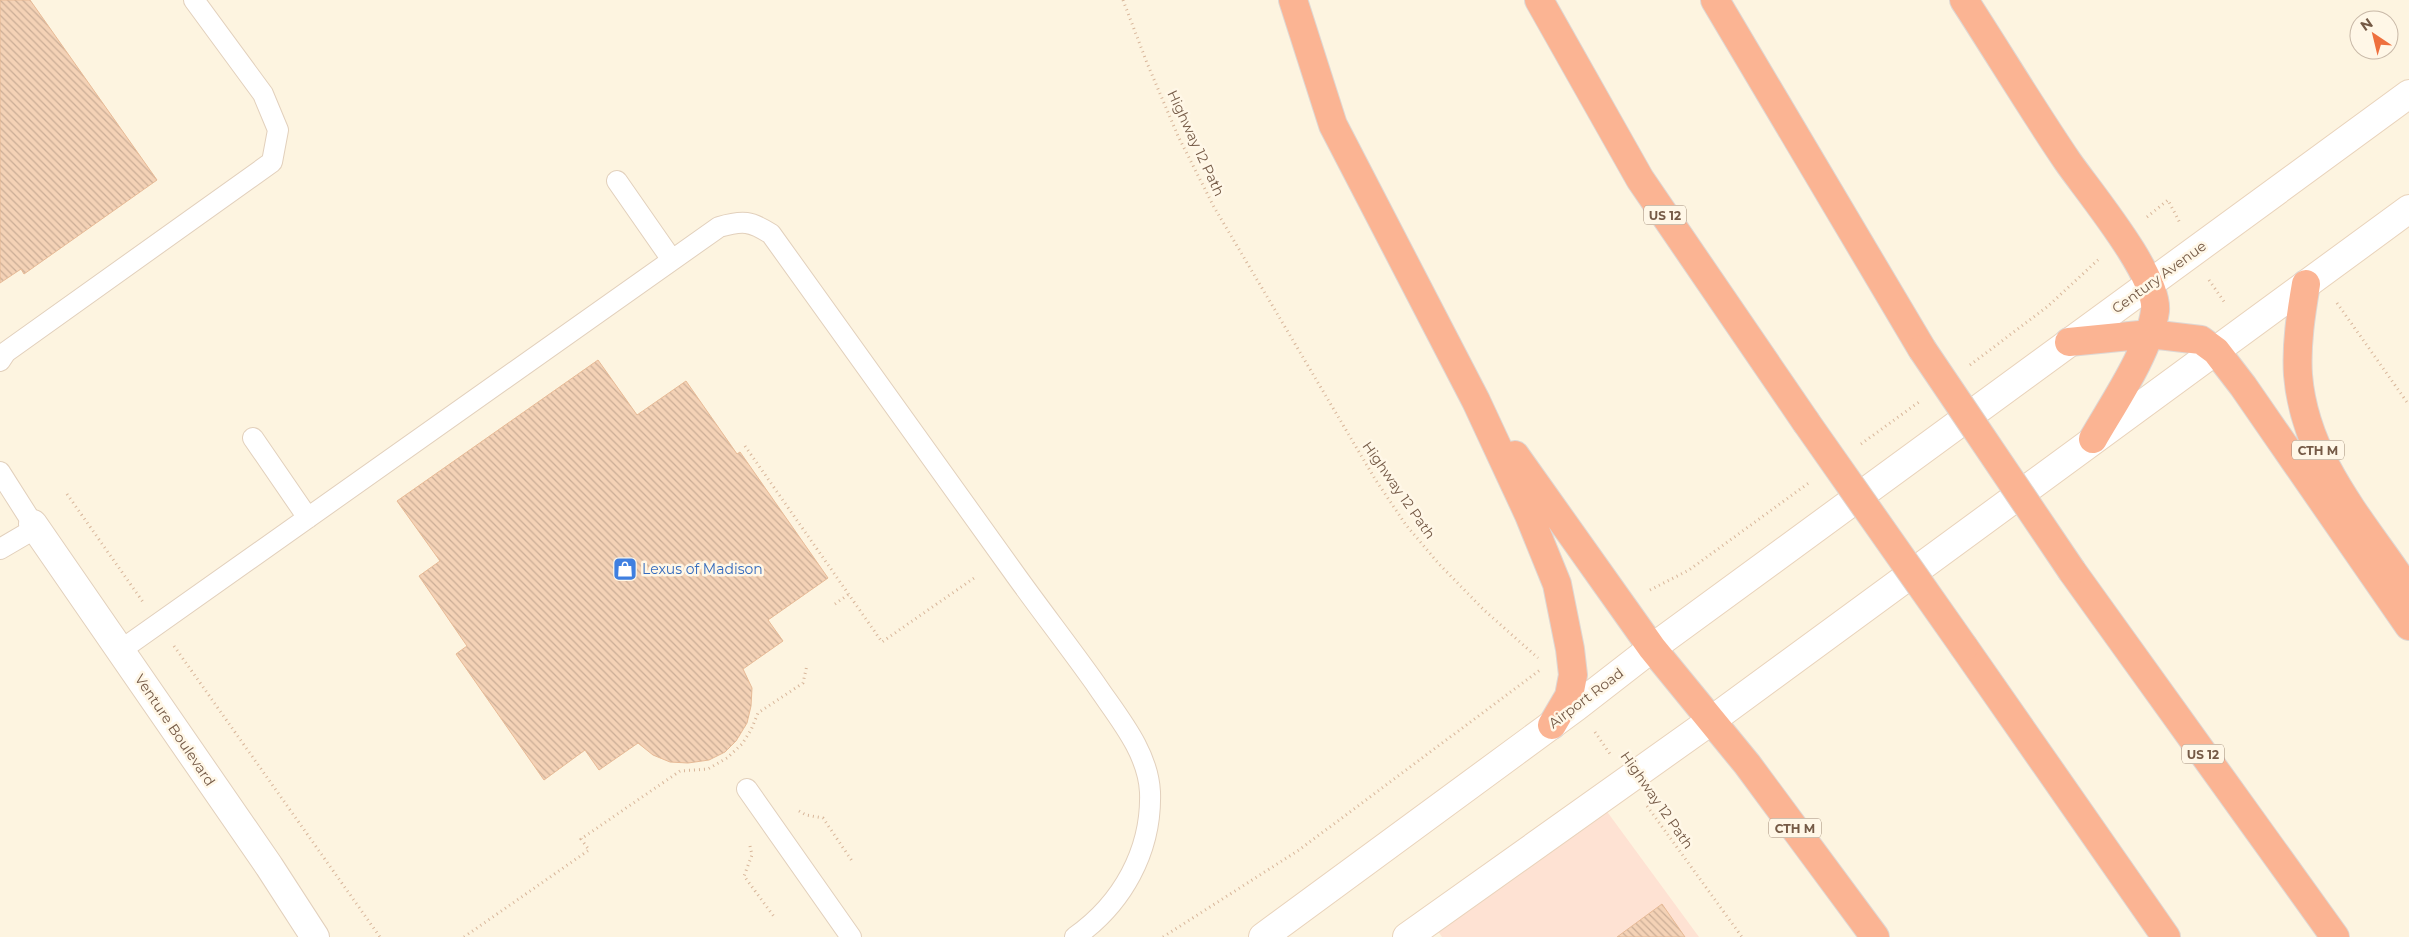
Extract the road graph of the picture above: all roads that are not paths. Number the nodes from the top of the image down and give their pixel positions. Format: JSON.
{"nodes":[{"id":1,"x":194,"y":0,"type":"edge"},
{"id":2,"x":1293,"y":0,"type":"edge"},
{"id":3,"x":1539,"y":0,"type":"edge"},
{"id":4,"x":1715,"y":0,"type":"edge"},
{"id":5,"x":1964,"y":0,"type":"edge"},
{"id":6,"x":2409,"y":94,"type":"edge"},
{"id":7,"x":617,"y":181,"type":"dead end"},
{"id":8,"x":2409,"y":208,"type":"edge"},
{"id":9,"x":672,"y":260,"type":"junction"},
{"id":10,"x":2312,"y":280,"type":"junction"},
{"id":11,"x":2149,"y":284,"type":"junction"},
{"id":12,"x":2150,"y":334,"type":"junction"},
{"id":13,"x":2069,"y":342,"type":"junction"},
{"id":14,"x":2216,"y":351,"type":"junction"},
{"id":15,"x":0,"y":361,"type":"edge"},
{"id":16,"x":1476,"y":401,"type":"junction"},
{"id":17,"x":253,"y":438,"type":"dead end"},
{"id":18,"x":2093,"y":439,"type":"junction"},
{"id":19,"x":1909,"y":460,"type":"joint"},
{"id":20,"x":0,"y":472,"type":"edge"},
{"id":21,"x":308,"y":518,"type":"junction"},
{"id":22,"x":35,"y":526,"type":"junction"},
{"id":23,"x":0,"y":549,"type":"edge"},
{"id":24,"x":2409,"y":591,"type":"edge"},
{"id":25,"x":2409,"y":626,"type":"edge"},
{"id":26,"x":1652,"y":648,"type":"junction"},
{"id":27,"x":121,"y":650,"type":"junction"},
{"id":28,"x":1712,"y":720,"type":"junction"},
{"id":29,"x":1552,"y":725,"type":"junction"},
{"id":30,"x":747,"y":789,"type":"dead end"},
{"id":31,"x":315,"y":937,"type":"edge"},
{"id":32,"x":851,"y":937,"type":"edge"},
{"id":33,"x":1075,"y":937,"type":"edge"},
{"id":34,"x":1264,"y":937,"type":"edge"},
{"id":35,"x":1408,"y":937,"type":"edge"},
{"id":36,"x":1875,"y":937,"type":"edge"},
{"id":37,"x":2166,"y":937,"type":"edge"},
{"id":38,"x":2335,"y":937,"type":"edge"}],
"edges":[{"from":1,"to":15,"type":"lane"},
{"from":2,"to":16,"type":"highway"},
{"from":3,"to":37,"type":"highway","number":"US 12","bridge":true},
{"from":4,"to":38,"type":"highway","number":"US 12","bridge":true},
{"from":5,"to":11,"type":"highway"},
{"from":6,"to":11,"type":"main road","name":"Century Avenue"},
{"from":7,"to":9,"type":"lane"},
{"from":8,"to":10,"type":"main road"},
{"from":9,"to":21,"type":"lane"},
{"from":9,"to":33,"type":"lane"},
{"from":10,"to":14,"type":"main road"},
{"from":10,"to":24,"type":"highway","number":"CTH M"},
{"from":11,"to":12,"type":"highway"},
{"from":11,"to":13,"type":"main road","name":"Century Avenue"},
{"from":12,"to":13,"type":"highway"},
{"from":12,"to":14,"type":"highway"},
{"from":12,"to":18,"type":"highway"},
{"from":13,"to":19,"type":"main road","name":"Century Avenue"},
{"from":14,"to":18,"type":"main road"},
{"from":14,"to":25,"type":"highway"},
{"from":16,"to":26,"type":"highway"},
{"from":16,"to":29,"type":"highway"},
{"from":17,"to":21,"type":"lane"},
{"from":18,"to":28,"type":"main road"},
{"from":19,"to":26,"type":"main road","name":"Airport Road"},
{"from":20,"to":22,"type":"lane"},
{"from":21,"to":27,"type":"lane"},
{"from":22,"to":23,"type":"lane"},
{"from":22,"to":27,"type":"main road","name":"Venture Boulevard"},
{"from":26,"to":28,"type":"highway"},
{"from":26,"to":29,"type":"main road","name":"Airport Road"},
{"from":27,"to":31,"type":"main road","name":"Venture Boulevard"},
{"from":28,"to":35,"type":"main road"},
{"from":28,"to":36,"type":"highway","number":"CTH M"},
{"from":29,"to":34,"type":"main road","name":"Airport Road"},
{"from":30,"to":32,"type":"lane"}]}
